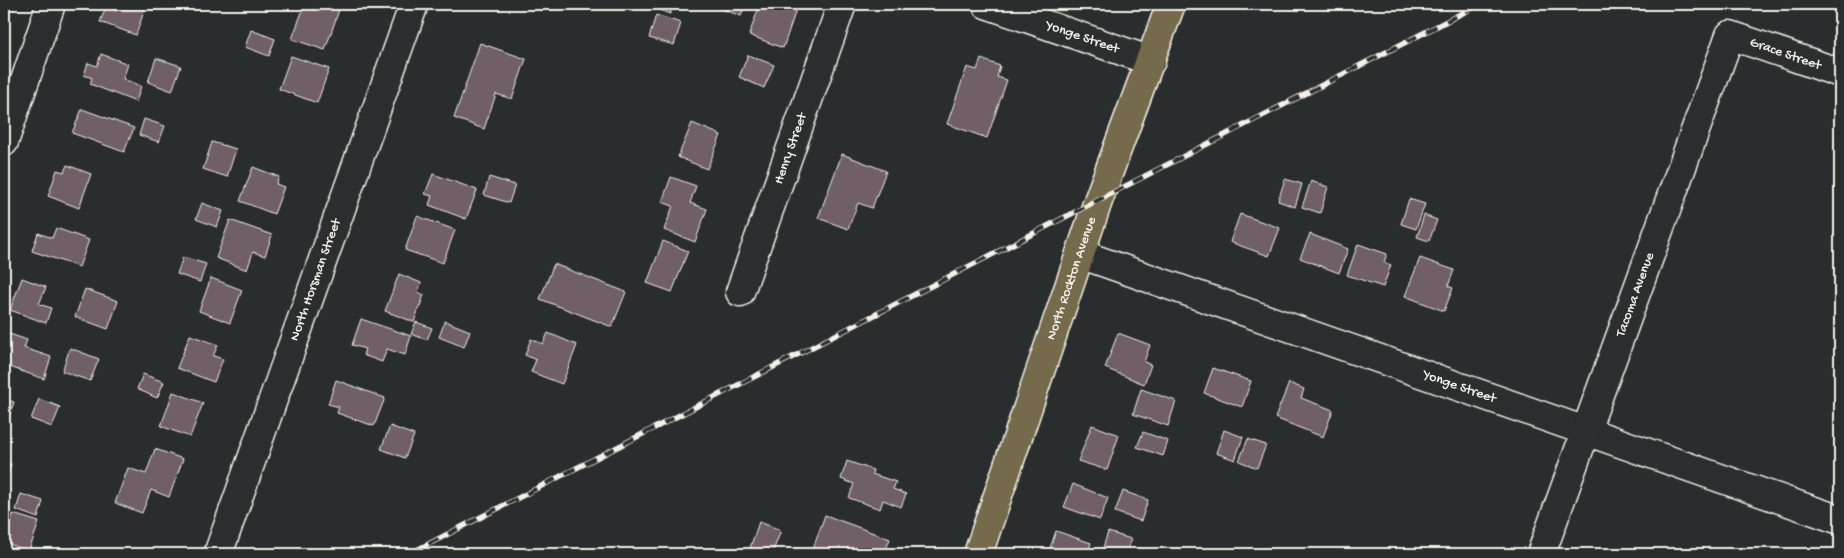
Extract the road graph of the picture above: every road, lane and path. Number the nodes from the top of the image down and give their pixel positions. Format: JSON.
{"nodes":[{"id":1,"x":52,"y":4,"type":"edge"},
{"id":2,"x":414,"y":4,"type":"edge"},
{"id":3,"x":842,"y":4,"type":"edge"},
{"id":4,"x":986,"y":4,"type":"edge"},
{"id":5,"x":1171,"y":4,"type":"edge"},
{"id":6,"x":1730,"y":35,"type":"joint"},
{"id":7,"x":1151,"y":61,"type":"junction"},
{"id":8,"x":1840,"y":73,"type":"edge"},
{"id":9,"x":4,"y":142,"type":"edge"},
{"id":10,"x":1080,"y":254,"type":"junction"},
{"id":11,"x":740,"y":292,"type":"dead end"},
{"id":12,"x":1586,"y":431,"type":"junction"},
{"id":13,"x":1840,"y":520,"type":"edge"},
{"id":14,"x":218,"y":554,"type":"edge"},
{"id":15,"x":978,"y":554,"type":"edge"},
{"id":16,"x":1541,"y":554,"type":"edge"}],
"edges":[{"from":1,"to":9,"type":"street"},
{"from":2,"to":14,"type":"street","name":"North Horsman Street"},
{"from":3,"to":11,"type":"street","name":"Henry Street"},
{"from":4,"to":7,"type":"street","name":"Yonge Street"},
{"from":5,"to":7,"type":"main road","name":"North Rockton Avenue"},
{"from":6,"to":8,"type":"street","name":"Grace Street"},
{"from":6,"to":12,"type":"street","name":"Tacoma Avenue"},
{"from":7,"to":10,"type":"main road","name":"North Rockton Avenue"},
{"from":10,"to":12,"type":"street","name":"Yonge Street"},
{"from":10,"to":15,"type":"main road","name":"North Rockton Avenue"},
{"from":12,"to":13,"type":"street","name":"Yonge Street"},
{"from":12,"to":16,"type":"street","name":"Tacoma Avenue"}]}
